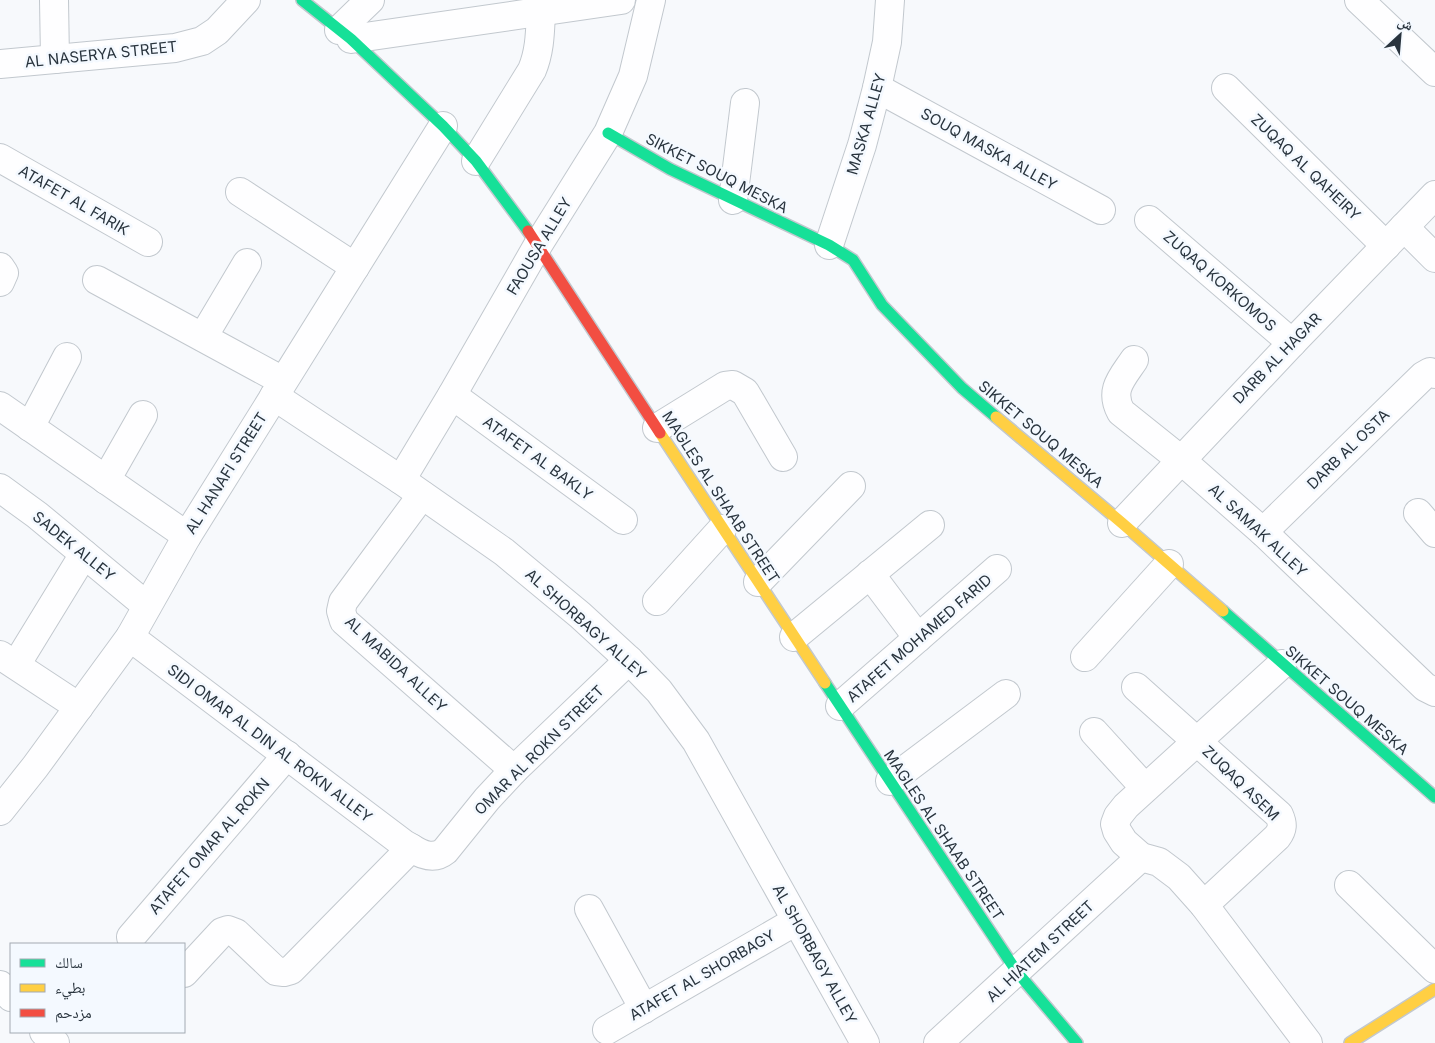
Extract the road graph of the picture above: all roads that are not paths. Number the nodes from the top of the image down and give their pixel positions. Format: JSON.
{"nodes":[{"id":1,"x":54,"y":0,"type":"edge"},
{"id":2,"x":246,"y":0,"type":"edge"},
{"id":3,"x":302,"y":0,"type":"edge"},
{"id":4,"x":370,"y":0,"type":"edge"},
{"id":5,"x":651,"y":0,"type":"edge"},
{"id":6,"x":890,"y":0,"type":"edge"},
{"id":7,"x":1359,"y":0,"type":"edge"},
{"id":8,"x":604,"y":1,"type":"edge"},
{"id":9,"x":541,"y":12,"type":"junction"},
{"id":10,"x":345,"y":34,"type":"junction"},
{"id":11,"x":55,"y":59,"type":"junction"},
{"id":12,"x":0,"y":64,"type":"edge"},
{"id":13,"x":1435,"y":72,"type":"edge"},
{"id":14,"x":877,"y":88,"type":"junction"},
{"id":15,"x":1226,"y":88,"type":"dead end"},
{"id":16,"x":746,"y":103,"type":"dead end"},
{"id":17,"x":443,"y":126,"type":"junction"},
{"id":18,"x":608,"y":133,"type":"junction"},
{"id":19,"x":0,"y":158,"type":"edge"},
{"id":20,"x":476,"y":161,"type":"junction"},
{"id":21,"x":240,"y":192,"type":"dead end"},
{"id":22,"x":1435,"y":195,"type":"edge"},
{"id":23,"x":733,"y":200,"type":"junction"},
{"id":24,"x":1101,"y":210,"type":"dead end"},
{"id":25,"x":1149,"y":220,"type":"dead end"},
{"id":26,"x":1395,"y":236,"type":"junction"},
{"id":27,"x":148,"y":242,"type":"dead end"},
{"id":28,"x":538,"y":245,"type":"junction"},
{"id":29,"x":829,"y":245,"type":"junction"},
{"id":30,"x":1435,"y":258,"type":"edge"},
{"id":31,"x":247,"y":263,"type":"dead end"},
{"id":32,"x":355,"y":267,"type":"junction"},
{"id":33,"x":0,"y":268,"type":"edge"},
{"id":34,"x":97,"y":280,"type":"dead end"},
{"id":35,"x":0,"y":282,"type":"edge"},
{"id":36,"x":204,"y":337,"type":"junction"},
{"id":37,"x":1292,"y":343,"type":"junction"},
{"id":38,"x":67,"y":357,"type":"dead end"},
{"id":39,"x":1134,"y":360,"type":"dead end"},
{"id":40,"x":1435,"y":374,"type":"edge"},
{"id":41,"x":279,"y":389,"type":"junction"},
{"id":42,"x":452,"y":395,"type":"junction"},
{"id":43,"x":0,"y":406,"type":"edge"},
{"id":44,"x":143,"y":415,"type":"dead end"},
{"id":45,"x":30,"y":427,"type":"junction"},
{"id":46,"x":657,"y":428,"type":"junction"},
{"id":47,"x":783,"y":457,"type":"dead end"},
{"id":48,"x":1181,"y":460,"type":"junction"},
{"id":49,"x":106,"y":480,"type":"junction"},
{"id":50,"x":850,"y":486,"type":"dead end"},
{"id":51,"x":412,"y":487,"type":"junction"},
{"id":52,"x":3,"y":496,"type":"edge"},
{"id":53,"x":623,"y":520,"type":"dead end"},
{"id":54,"x":1122,"y":523,"type":"junction"},
{"id":55,"x":930,"y":525,"type":"dead end"},
{"id":56,"x":722,"y":529,"type":"junction"},
{"id":57,"x":1263,"y":532,"type":"junction"},
{"id":58,"x":186,"y":536,"type":"junction"},
{"id":59,"x":84,"y":554,"type":"junction"},
{"id":60,"x":1169,"y":564,"type":"junction"},
{"id":61,"x":998,"y":569,"type":"dead end"},
{"id":62,"x":870,"y":574,"type":"junction"},
{"id":63,"x":758,"y":582,"type":"junction"},
{"id":64,"x":657,"y":601,"type":"dead end"},
{"id":65,"x":147,"y":606,"type":"junction"},
{"id":66,"x":130,"y":637,"type":"junction"},
{"id":67,"x":794,"y":637,"type":"junction"},
{"id":68,"x":918,"y":638,"type":"junction"},
{"id":69,"x":1085,"y":657,"type":"dead end"},
{"id":70,"x":8,"y":660,"type":"edge"},
{"id":71,"x":630,"y":660,"type":"junction"},
{"id":72,"x":1282,"y":664,"type":"junction"},
{"id":73,"x":1136,"y":687,"type":"dead end"},
{"id":74,"x":1435,"y":692,"type":"edge"},
{"id":75,"x":1006,"y":694,"type":"dead end"},
{"id":76,"x":79,"y":706,"type":"junction"},
{"id":77,"x":840,"y":706,"type":"junction"},
{"id":78,"x":1094,"y":732,"type":"dead end"},
{"id":79,"x":1197,"y":742,"type":"junction"},
{"id":80,"x":287,"y":755,"type":"junction"},
{"id":81,"x":514,"y":770,"type":"junction"},
{"id":82,"x":890,"y":781,"type":"junction"},
{"id":83,"x":1145,"y":788,"type":"junction"},
{"id":84,"x":1435,"y":797,"type":"edge"},
{"id":85,"x":0,"y":811,"type":"edge"},
{"id":86,"x":411,"y":848,"type":"junction"},
{"id":87,"x":1141,"y":857,"type":"junction"},
{"id":88,"x":1349,"y":885,"type":"dead end"},
{"id":89,"x":1204,"y":906,"type":"junction"},
{"id":90,"x":589,"y":909,"type":"dead end"},
{"id":91,"x":796,"y":921,"type":"junction"},
{"id":92,"x":131,"y":937,"type":"dead end"},
{"id":93,"x":1435,"y":969,"type":"edge"},
{"id":94,"x":185,"y":972,"type":"edge"},
{"id":95,"x":1017,"y":972,"type":"junction"},
{"id":96,"x":0,"y":985,"type":"edge"},
{"id":97,"x":1435,"y":989,"type":"edge"},
{"id":98,"x":10,"y":996,"type":"edge"},
{"id":99,"x":644,"y":1009,"type":"junction"},
{"id":100,"x":607,"y":1030,"type":"dead end"},
{"id":101,"x":45,"y":1033,"type":"edge"},
{"id":102,"x":55,"y":1043,"type":"edge"},
{"id":103,"x":864,"y":1043,"type":"edge"},
{"id":104,"x":938,"y":1043,"type":"edge"},
{"id":105,"x":1077,"y":1043,"type":"edge"},
{"id":106,"x":1308,"y":1043,"type":"edge"},
{"id":107,"x":1350,"y":1043,"type":"edge"}],
"edges":[{"from":1,"to":11,"type":"street"},
{"from":2,"to":11,"type":"street","name":"AL NASERYA STREET"},
{"from":3,"to":10,"type":"main road","name":"MAGLES AL SHAAB STREET"},
{"from":4,"to":10,"type":"street"},
{"from":5,"to":18,"type":"street","name":"FAOUSA ALLEY"},
{"from":6,"to":14,"type":"street","name":"MASKA ALLEY"},
{"from":7,"to":13,"type":"street"},
{"from":8,"to":9,"type":"street"},
{"from":9,"to":10,"type":"street"},
{"from":9,"to":20,"type":"street"},
{"from":10,"to":17,"type":"main road","name":"MAGLES AL SHAAB STREET"},
{"from":11,"to":12,"type":"street","name":"AL NASERYA STREET"},
{"from":14,"to":24,"type":"street","name":"SOUQ MASKA ALLEY"},
{"from":14,"to":29,"type":"street","name":"MASKA ALLEY"},
{"from":15,"to":26,"type":"street","name":"ZUQAQ AL QAHEIRY"},
{"from":16,"to":23,"type":"street"},
{"from":17,"to":20,"type":"main road","name":"MAGLES AL SHAAB STREET"},
{"from":17,"to":32,"type":"street","name":"AL HANAFI STREET"},
{"from":18,"to":23,"type":"main road","name":"SIKKET SOUQ MESKA"},
{"from":18,"to":28,"type":"street","name":"FAOUSA ALLEY"},
{"from":19,"to":27,"type":"street","name":"ATAFET AL FARIK"},
{"from":20,"to":28,"type":"main road","name":"MAGLES AL SHAAB STREET"},
{"from":21,"to":32,"type":"street"},
{"from":22,"to":26,"type":"street","name":"DARB AL HAGAR"},
{"from":23,"to":29,"type":"main road","name":"SIKKET SOUQ MESKA"},
{"from":25,"to":37,"type":"street","name":"ZUQAQ KORKOMOS"},
{"from":26,"to":30,"type":"street","name":"ZUQAQ AL QAHEIRY"},
{"from":26,"to":37,"type":"street","name":"DARB AL HAGAR"},
{"from":28,"to":42,"type":"street","name":"FAOUSA ALLEY"},
{"from":28,"to":46,"type":"main road","name":"MAGLES AL SHAAB STREET"},
{"from":29,"to":54,"type":"main road","name":"SIKKET SOUQ MESKA"},
{"from":31,"to":36,"type":"street"},
{"from":32,"to":41,"type":"street","name":"AL HANAFI STREET"},
{"from":33,"to":35,"type":"street"},
{"from":34,"to":36,"type":"street","name":"AL SHORBAGY ALLEY"},
{"from":36,"to":41,"type":"street","name":"AL SHORBAGY ALLEY"},
{"from":37,"to":48,"type":"street","name":"DARB AL HAGAR"},
{"from":38,"to":45,"type":"street"},
{"from":39,"to":48,"type":"street","name":"AL SAMAK ALLEY"},
{"from":40,"to":57,"type":"street","name":"DARB AL OSTA"},
{"from":41,"to":51,"type":"street","name":"AL SHORBAGY ALLEY"},
{"from":41,"to":58,"type":"street","name":"AL HANAFI STREET"},
{"from":42,"to":51,"type":"street","name":"FAOUSA ALLEY"},
{"from":42,"to":53,"type":"street","name":"ATAFET AL BAKLY"},
{"from":43,"to":45,"type":"street"},
{"from":44,"to":49,"type":"street"},
{"from":45,"to":49,"type":"street"},
{"from":46,"to":47,"type":"street"},
{"from":46,"to":56,"type":"main road","name":"MAGLES AL SHAAB STREET"},
{"from":48,"to":54,"type":"street","name":"DARB AL HAGAR"},
{"from":48,"to":57,"type":"street","name":"AL SAMAK ALLEY"},
{"from":49,"to":58,"type":"street"},
{"from":50,"to":63,"type":"street"},
{"from":51,"to":71,"type":"street","name":"AL SHORBAGY ALLEY"},
{"from":51,"to":81,"type":"street","name":"AL MABIDA ALLEY"},
{"from":52,"to":59,"type":"street","name":"SADEK ALLEY"},
{"from":54,"to":60,"type":"main road","name":"SIKKET SOUQ MESKA"},
{"from":55,"to":62,"type":"street"},
{"from":56,"to":63,"type":"main road","name":"MAGLES AL SHAAB STREET"},
{"from":56,"to":64,"type":"street"},
{"from":57,"to":74,"type":"street","name":"AL SAMAK ALLEY"},
{"from":58,"to":65,"type":"street","name":"AL HANAFI STREET"},
{"from":59,"to":65,"type":"street","name":"SADEK ALLEY"},
{"from":59,"to":70,"type":"street"},
{"from":60,"to":69,"type":"street"},
{"from":60,"to":72,"type":"main road","name":"SIKKET SOUQ MESKA"},
{"from":61,"to":68,"type":"street","name":"ATAFET MOHAMED FARID"},
{"from":62,"to":67,"type":"street"},
{"from":62,"to":68,"type":"street"},
{"from":63,"to":67,"type":"main road","name":"MAGLES AL SHAAB STREET"},
{"from":65,"to":66,"type":"street","name":"AL HANAFI STREET"},
{"from":66,"to":76,"type":"street","name":"AL HANAFI STREET"},
{"from":66,"to":80,"type":"street","name":"SIDI OMAR AL DIN AL ROKN ALLEY"},
{"from":67,"to":77,"type":"main road","name":"MAGLES AL SHAAB STREET"},
{"from":68,"to":77,"type":"street","name":"ATAFET MOHAMED FARID"},
{"from":70,"to":76,"type":"street"},
{"from":71,"to":81,"type":"street","name":"OMAR AL ROKN STREET"},
{"from":71,"to":91,"type":"street","name":"AL SHORBAGY ALLEY"},
{"from":72,"to":79,"type":"street"},
{"from":72,"to":84,"type":"main road","name":"SIKKET SOUQ MESKA"},
{"from":73,"to":79,"type":"street","name":"ZUQAQ ASEM"},
{"from":75,"to":82,"type":"street"},
{"from":76,"to":85,"type":"street","name":"AL HANAFI STREET"},
{"from":77,"to":82,"type":"main road","name":"MAGLES AL SHAAB STREET"},
{"from":78,"to":83,"type":"street"},
{"from":79,"to":83,"type":"street"},
{"from":79,"to":89,"type":"street","name":"ZUQAQ ASEM"},
{"from":80,"to":86,"type":"street","name":"SIDI OMAR AL DIN AL ROKN ALLEY"},
{"from":80,"to":92,"type":"street","name":"ATAFET OMAR AL ROKN"},
{"from":81,"to":86,"type":"street","name":"OMAR AL ROKN STREET"},
{"from":82,"to":95,"type":"main road","name":"MAGLES AL SHAAB STREET"},
{"from":83,"to":87,"type":"street"},
{"from":86,"to":94,"type":"street"},
{"from":87,"to":89,"type":"street"},
{"from":87,"to":95,"type":"street","name":"AL HIATEM STREET"},
{"from":88,"to":93,"type":"street"},
{"from":89,"to":106,"type":"street"},
{"from":90,"to":99,"type":"street"},
{"from":91,"to":99,"type":"street","name":"ATAFET AL SHORBAGY"},
{"from":91,"to":103,"type":"street","name":"AL SHORBAGY ALLEY"},
{"from":95,"to":104,"type":"street","name":"AL HIATEM STREET"},
{"from":95,"to":105,"type":"main road","name":"MAGLES AL SHAAB STREET"},
{"from":96,"to":98,"type":"street"},
{"from":97,"to":107,"type":"main road"},
{"from":99,"to":100,"type":"street","name":"ATAFET AL SHORBAGY"},
{"from":101,"to":102,"type":"street"}]}
